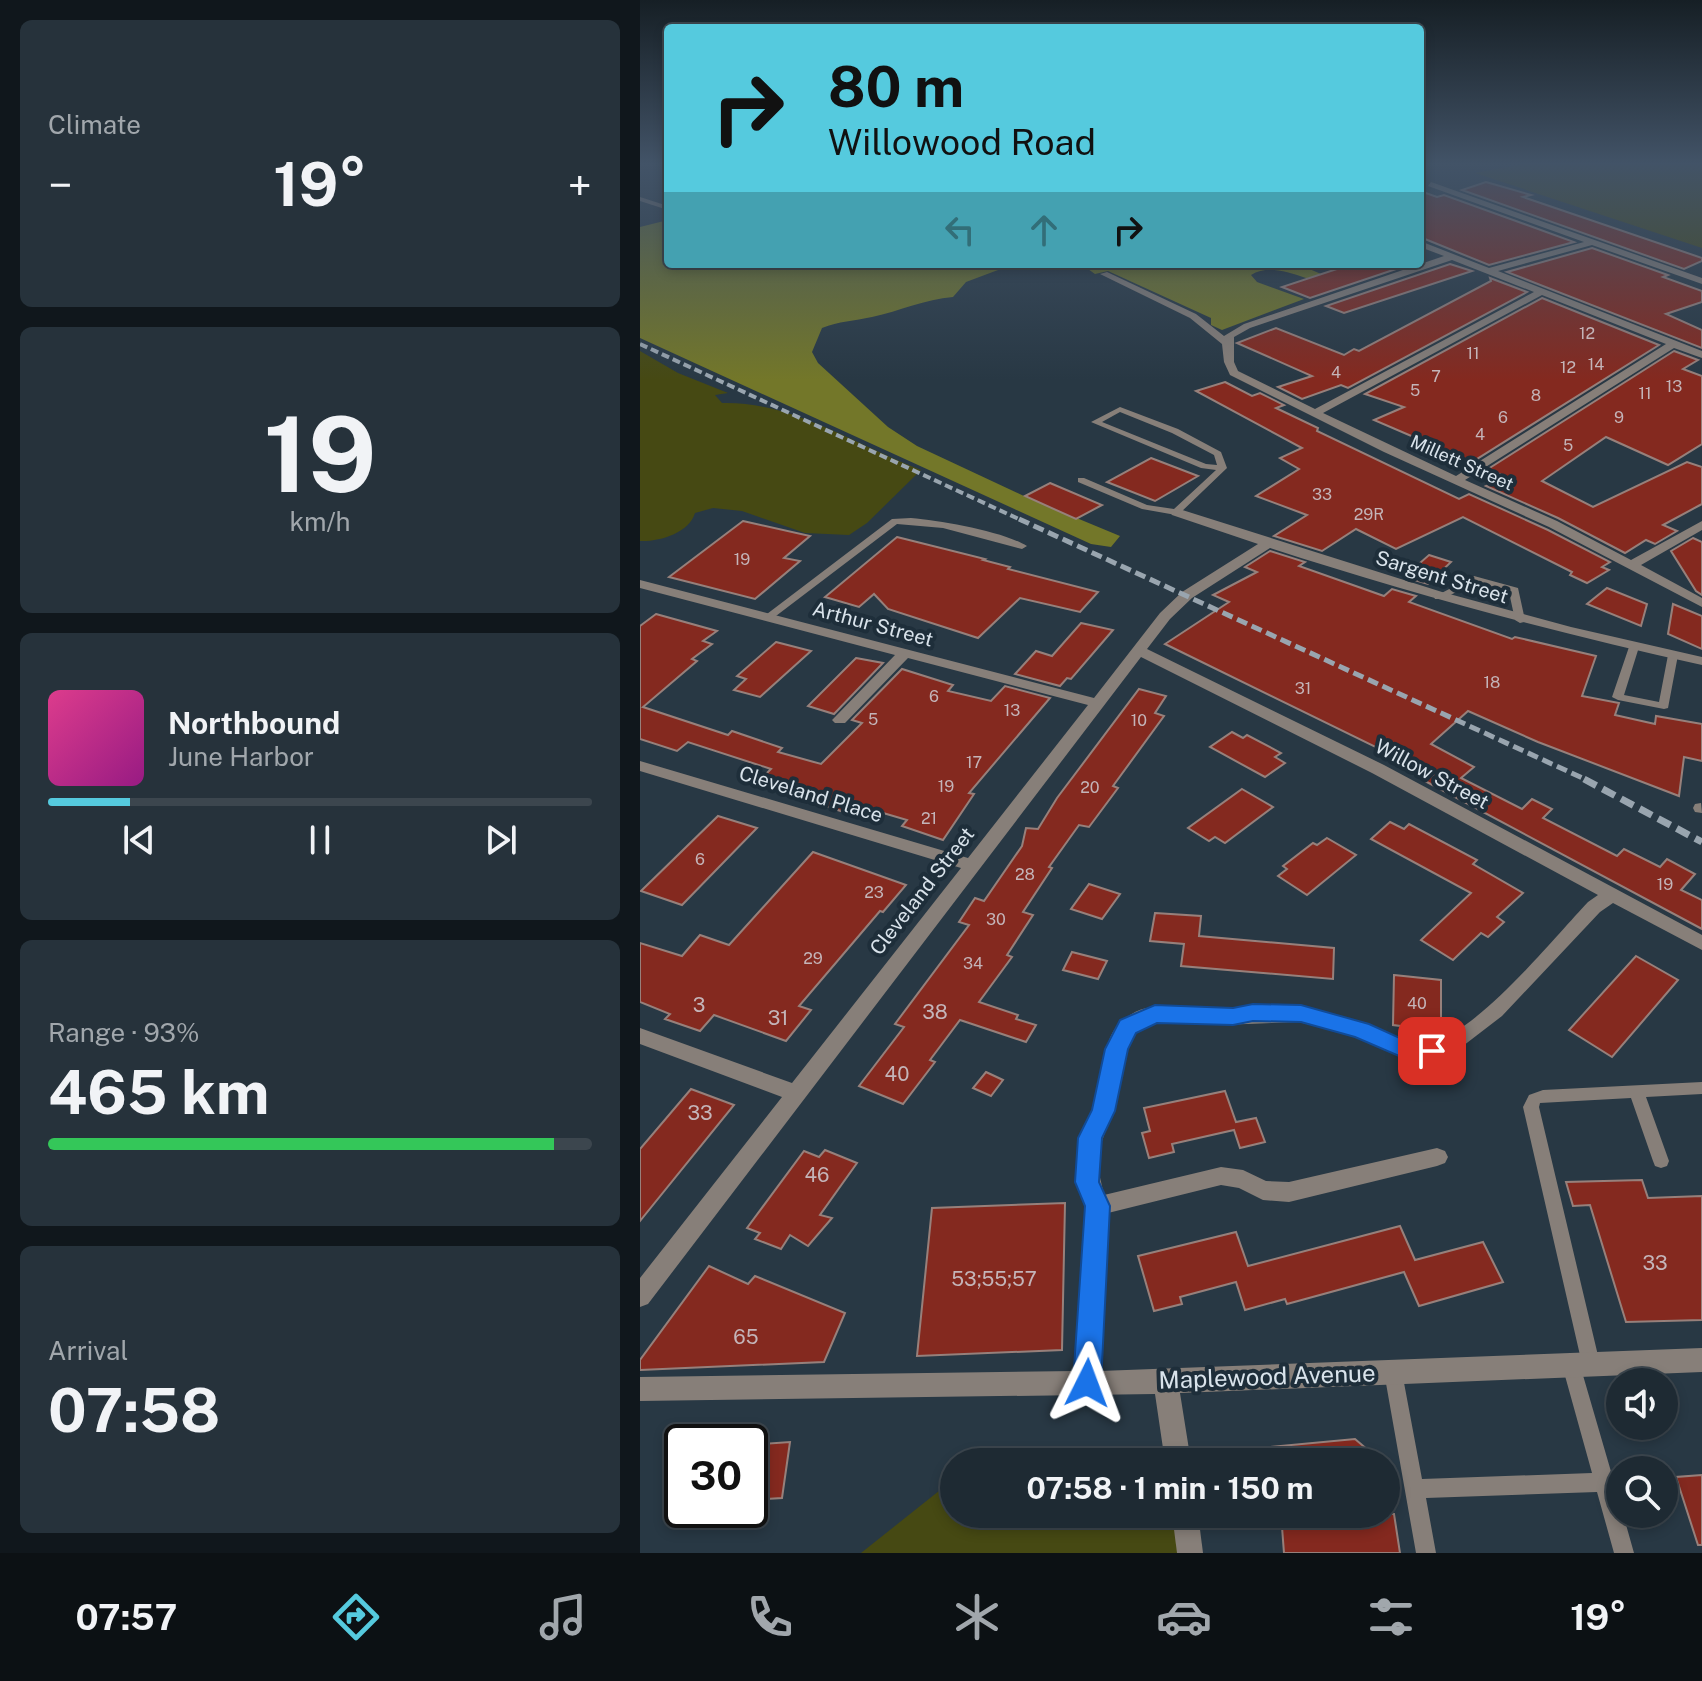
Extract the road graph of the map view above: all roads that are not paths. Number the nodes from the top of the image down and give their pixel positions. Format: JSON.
{"nodes":[{"id":1,"x":1580,"y":235,"type":"edge"},
{"id":2,"x":1596,"y":241,"type":"junction"},
{"id":3,"x":1424,"y":246,"type":"edge"},
{"id":4,"x":1451,"y":257,"type":"junction"},
{"id":5,"x":1424,"y":266,"type":"edge"},
{"id":6,"x":1418,"y":268,"type":"edge"},
{"id":7,"x":1489,"y":271,"type":"junction"},
{"id":8,"x":1104,"y":274,"type":"dead end"},
{"id":9,"x":1702,"y":281,"type":"edge"},
{"id":10,"x":1541,"y":292,"type":"junction"},
{"id":11,"x":1227,"y":343,"type":"junction"},
{"id":12,"x":1673,"y":344,"type":"junction"},
{"id":13,"x":1702,"y":355,"type":"edge"},
{"id":14,"x":1316,"y":413,"type":"junction"},
{"id":15,"x":1223,"y":468,"type":"junction"},
{"id":16,"x":1081,"y":480,"type":"dead end"},
{"id":17,"x":1456,"y":481,"type":"junction"},
{"id":18,"x":1176,"y":512,"type":"junction"},
{"id":19,"x":1702,"y":525,"type":"edge"},
{"id":20,"x":1267,"y":544,"type":"junction"},
{"id":21,"x":1022,"y":546,"type":"dead end"},
{"id":22,"x":1632,"y":565,"type":"junction"},
{"id":23,"x":640,"y":584,"type":"edge"},
{"id":24,"x":1439,"y":597,"type":"junction"},
{"id":25,"x":1702,"y":603,"type":"edge"},
{"id":26,"x":768,"y":617,"type":"junction"},
{"id":27,"x":1520,"y":620,"type":"junction"},
{"id":28,"x":1634,"y":647,"type":"junction"},
{"id":29,"x":1137,"y":650,"type":"junction"},
{"id":30,"x":905,"y":653,"type":"junction"},
{"id":31,"x":1673,"y":655,"type":"junction"},
{"id":32,"x":1702,"y":661,"type":"edge"},
{"id":33,"x":1096,"y":703,"type":"junction"},
{"id":34,"x":840,"y":720,"type":"dead end"},
{"id":35,"x":640,"y":766,"type":"edge"},
{"id":36,"x":970,"y":865,"type":"junction"},
{"id":37,"x":1611,"y":895,"type":"junction"},
{"id":38,"x":1702,"y":943,"type":"edge"},
{"id":39,"x":640,"y":1036,"type":"edge"},
{"id":40,"x":1702,"y":1088,"type":"edge"},
{"id":41,"x":1637,"y":1092,"type":"junction"},
{"id":42,"x":795,"y":1093,"type":"junction"},
{"id":43,"x":1437,"y":1157,"type":"dead end"},
{"id":44,"x":1661,"y":1161,"type":"dead end"},
{"id":45,"x":1097,"y":1206,"type":"junction"},
{"id":46,"x":640,"y":1296,"type":"edge"},
{"id":47,"x":1702,"y":1360,"type":"edge"},
{"id":48,"x":1581,"y":1365,"type":"junction"},
{"id":49,"x":1393,"y":1372,"type":"junction"},
{"id":50,"x":1166,"y":1382,"type":"junction"},
{"id":51,"x":1087,"y":1383,"type":"junction"},
{"id":52,"x":640,"y":1389,"type":"edge"},
{"id":53,"x":1176,"y":1448,"type":"edge"},
{"id":54,"x":1606,"y":1482,"type":"joint"},
{"id":55,"x":1415,"y":1489,"type":"junction"},
{"id":56,"x":1187,"y":1528,"type":"edge"},
{"id":57,"x":1618,"y":1528,"type":"edge"},
{"id":58,"x":1190,"y":1553,"type":"edge"},
{"id":59,"x":1426,"y":1553,"type":"edge"},
{"id":60,"x":1624,"y":1553,"type":"edge"}],
"edges":[{"from":1,"to":2,"type":"street"},
{"from":2,"to":7,"type":"street"},
{"from":2,"to":9,"type":"street"},
{"from":3,"to":4,"type":"street"},
{"from":4,"to":5,"type":"street"},
{"from":4,"to":7,"type":"street"},
{"from":6,"to":11,"type":"street"},
{"from":7,"to":10,"type":"street"},
{"from":8,"to":11,"type":"street"},
{"from":10,"to":12,"type":"street"},
{"from":10,"to":14,"type":"street"},
{"from":11,"to":14,"type":"street","name":"Millett Street"},
{"from":12,"to":13,"type":"street"},
{"from":12,"to":17,"type":"street"},
{"from":14,"to":17,"type":"street","name":"Millett Street"},
{"from":15,"to":15,"type":"lane"},
{"from":15,"to":18,"type":"lane"},
{"from":16,"to":18,"type":"lane"},
{"from":17,"to":22,"type":"street","name":"Millett Street"},
{"from":18,"to":20,"type":"street","name":"Sargent Street"},
{"from":19,"to":22,"type":"street"},
{"from":20,"to":24,"type":"street","name":"Sargent Street"},
{"from":20,"to":29,"type":"street","name":"Cleveland Street"},
{"from":21,"to":26,"type":"lane"},
{"from":22,"to":25,"type":"street","name":"Millett Street"},
{"from":23,"to":26,"type":"street","name":"Arthur Street"},
{"from":24,"to":27,"type":"street","name":"Sargent Street"},
{"from":24,"to":27,"type":"lane"},
{"from":26,"to":30,"type":"street","name":"Arthur Street"},
{"from":27,"to":28,"type":"street","name":"Sargent Street"},
{"from":28,"to":31,"type":"street","name":"Sargent Street"},
{"from":28,"to":31,"type":"lane"},
{"from":29,"to":33,"type":"street","name":"Cleveland Street"},
{"from":29,"to":37,"type":"street","name":"Willow Street"},
{"from":30,"to":33,"type":"street","name":"Arthur Street"},
{"from":30,"to":34,"type":"street"},
{"from":31,"to":32,"type":"street","name":"Sargent Street"},
{"from":33,"to":36,"type":"street","name":"Cleveland Street"},
{"from":35,"to":36,"type":"street","name":"Cleveland Place"},
{"from":36,"to":42,"type":"street","name":"Cleveland Street"},
{"from":37,"to":38,"type":"street","name":"Willow Street"},
{"from":37,"to":45,"type":"street"},
{"from":39,"to":42,"type":"street"},
{"from":40,"to":41,"type":"lane"},
{"from":41,"to":44,"type":"lane"},
{"from":41,"to":48,"type":"lane"},
{"from":42,"to":46,"type":"street","name":"Cleveland Street"},
{"from":43,"to":45,"type":"street"},
{"from":45,"to":51,"type":"street"},
{"from":47,"to":48,"type":"street","name":"Maplewood Avenue"},
{"from":48,"to":49,"type":"street","name":"Maplewood Avenue"},
{"from":48,"to":54,"type":"lane"},
{"from":49,"to":50,"type":"street","name":"Maplewood Avenue"},
{"from":49,"to":55,"type":"lane"},
{"from":50,"to":51,"type":"street","name":"Maplewood Avenue"},
{"from":50,"to":53,"type":"street"},
{"from":51,"to":52,"type":"street","name":"Maplewood Avenue"},
{"from":54,"to":55,"type":"lane"},
{"from":55,"to":59,"type":"lane"},
{"from":56,"to":58,"type":"street"},
{"from":57,"to":60,"type":"lane"}]}
